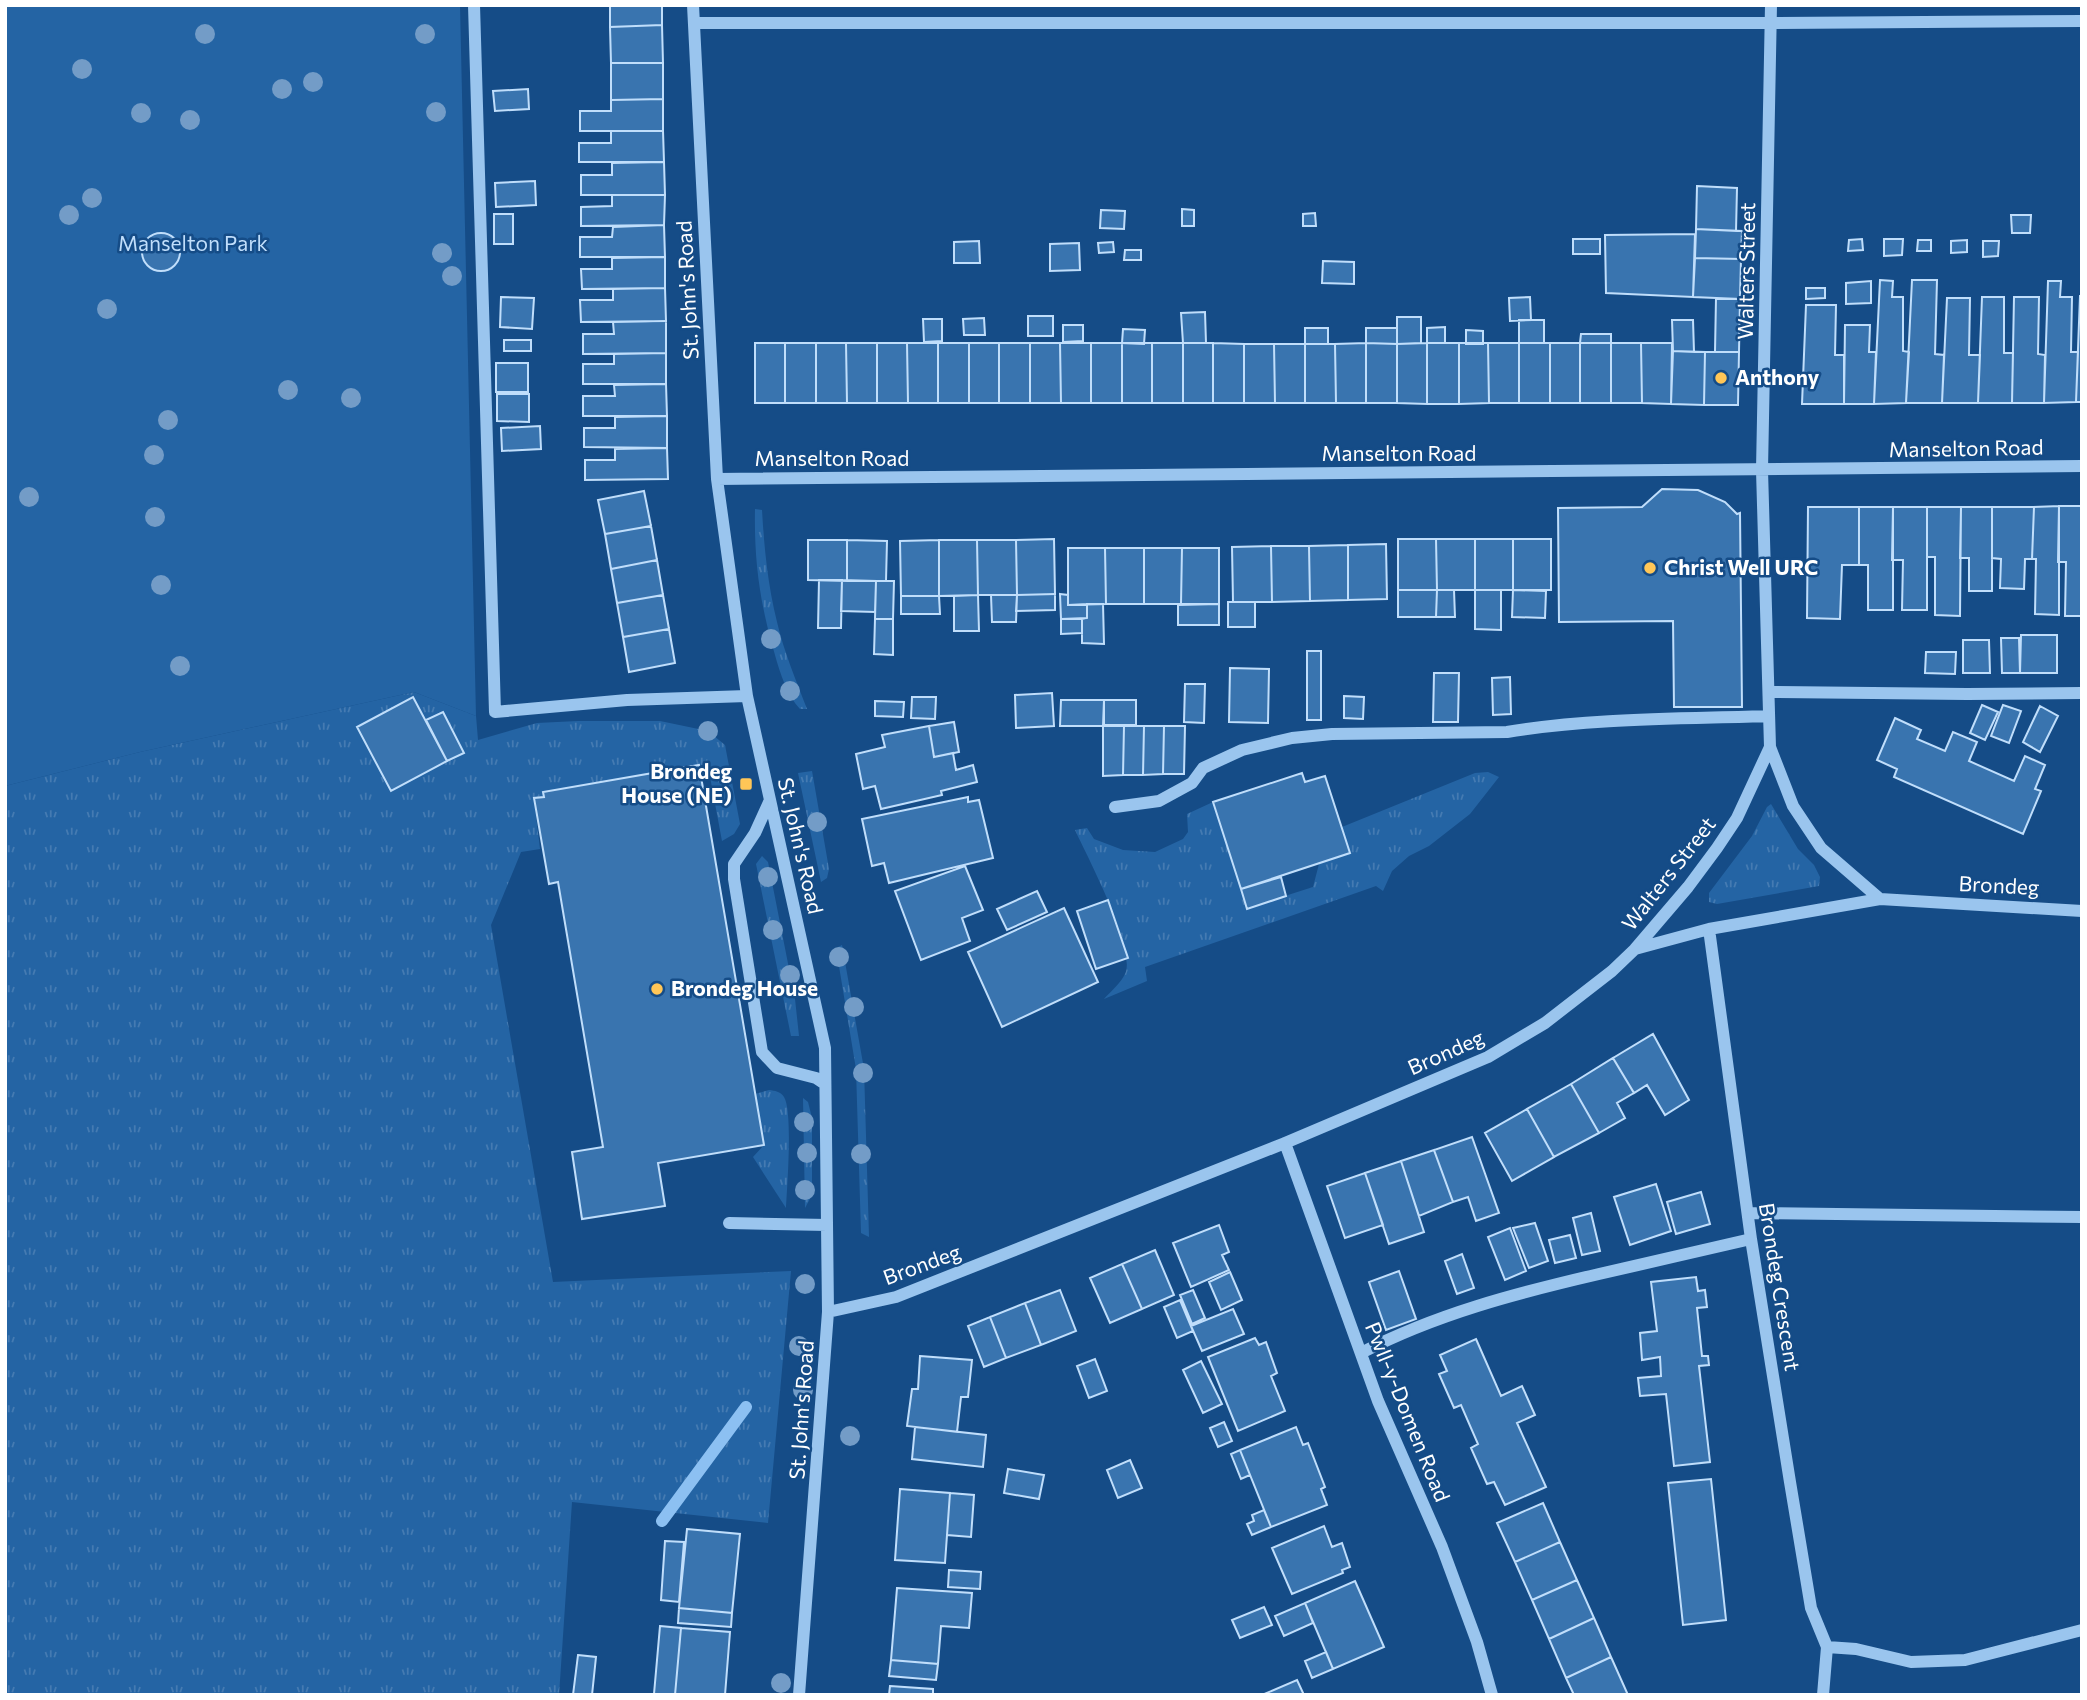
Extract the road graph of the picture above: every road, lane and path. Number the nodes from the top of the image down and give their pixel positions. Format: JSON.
{"nodes":[{"id":1,"x":474,"y":5,"type":"edge"},
{"id":2,"x":693,"y":5,"type":"edge"},
{"id":3,"x":1771,"y":5,"type":"edge"},
{"id":4,"x":2082,"y":21,"type":"edge"},
{"id":5,"x":694,"y":23,"type":"junction"},
{"id":6,"x":1772,"y":23,"type":"junction"},
{"id":7,"x":2082,"y":467,"type":"edge"},
{"id":8,"x":1762,"y":470,"type":"junction"},
{"id":9,"x":718,"y":479,"type":"junction"},
{"id":10,"x":1769,"y":692,"type":"junction"},
{"id":11,"x":2082,"y":693,"type":"edge"},
{"id":12,"x":747,"y":696,"type":"junction"},
{"id":13,"x":1769,"y":716,"type":"junction"},
{"id":14,"x":1770,"y":747,"type":"junction"},
{"id":15,"x":770,"y":799,"type":"junction"},
{"id":16,"x":1115,"y":807,"type":"dead end"},
{"id":17,"x":1880,"y":899,"type":"junction"},
{"id":18,"x":2082,"y":911,"type":"edge"},
{"id":19,"x":1709,"y":929,"type":"junction"},
{"id":20,"x":1635,"y":949,"type":"junction"},
{"id":21,"x":825,"y":1084,"type":"junction"},
{"id":22,"x":1285,"y":1143,"type":"junction"},
{"id":23,"x":1748,"y":1213,"type":"junction"},
{"id":24,"x":2082,"y":1217,"type":"edge"},
{"id":25,"x":729,"y":1223,"type":"dead end"},
{"id":26,"x":827,"y":1225,"type":"junction"},
{"id":27,"x":1751,"y":1239,"type":"junction"},
{"id":28,"x":828,"y":1312,"type":"junction"},
{"id":29,"x":1361,"y":1353,"type":"junction"},
{"id":30,"x":2082,"y":1630,"type":"edge"},
{"id":31,"x":1827,"y":1647,"type":"junction"},
{"id":32,"x":799,"y":1695,"type":"edge"},
{"id":33,"x":1492,"y":1695,"type":"edge"},
{"id":34,"x":1824,"y":1695,"type":"edge"}],
"edges":[{"from":1,"to":12,"type":"street"},
{"from":2,"to":5,"type":"street","name":"St. John's Road"},
{"from":3,"to":6,"type":"street","name":"Walters Street"},
{"from":4,"to":6,"type":"street"},
{"from":5,"to":6,"type":"street"},
{"from":5,"to":9,"type":"street","name":"St. John's Road"},
{"from":6,"to":8,"type":"street","name":"Walters Street"},
{"from":7,"to":8,"type":"street","name":"Manselton Road"},
{"from":8,"to":9,"type":"street","name":"Manselton Road"},
{"from":8,"to":10,"type":"street","name":"Walters Street"},
{"from":9,"to":12,"type":"street","name":"St. John's Road"},
{"from":10,"to":11,"type":"street"},
{"from":10,"to":13,"type":"street","name":"Walters Street"},
{"from":12,"to":15,"type":"street","name":"St. John's Road"},
{"from":13,"to":14,"type":"street","name":"Walters Street"},
{"from":13,"to":16,"type":"street"},
{"from":14,"to":17,"type":"street","name":"Walters Street"},
{"from":14,"to":20,"type":"street","name":"Walters Street"},
{"from":15,"to":21,"type":"street","name":"St. John's Road"},
{"from":15,"to":21,"type":"street"},
{"from":17,"to":18,"type":"street","name":"Brondeg"},
{"from":17,"to":19,"type":"street","name":"Brondeg"},
{"from":19,"to":20,"type":"street","name":"Brondeg"},
{"from":19,"to":23,"type":"street","name":"Brondeg Crescent"},
{"from":20,"to":22,"type":"street","name":"Brondeg"},
{"from":21,"to":26,"type":"street","name":"St. John's Road"},
{"from":22,"to":28,"type":"street","name":"Brondeg"},
{"from":22,"to":29,"type":"street","name":"Pwll-y-Domen Road"},
{"from":23,"to":24,"type":"street"},
{"from":23,"to":27,"type":"street","name":"Brondeg Crescent"},
{"from":25,"to":26,"type":"street"},
{"from":26,"to":28,"type":"street","name":"St. John's Road"},
{"from":27,"to":29,"type":"street"},
{"from":27,"to":31,"type":"street","name":"Brondeg Crescent"},
{"from":28,"to":32,"type":"street","name":"St. John's Road"},
{"from":29,"to":33,"type":"street","name":"Pwll-y-Domen Road"},
{"from":30,"to":31,"type":"street"},
{"from":31,"to":34,"type":"street","name":"Brondeg Crescent"}]}
